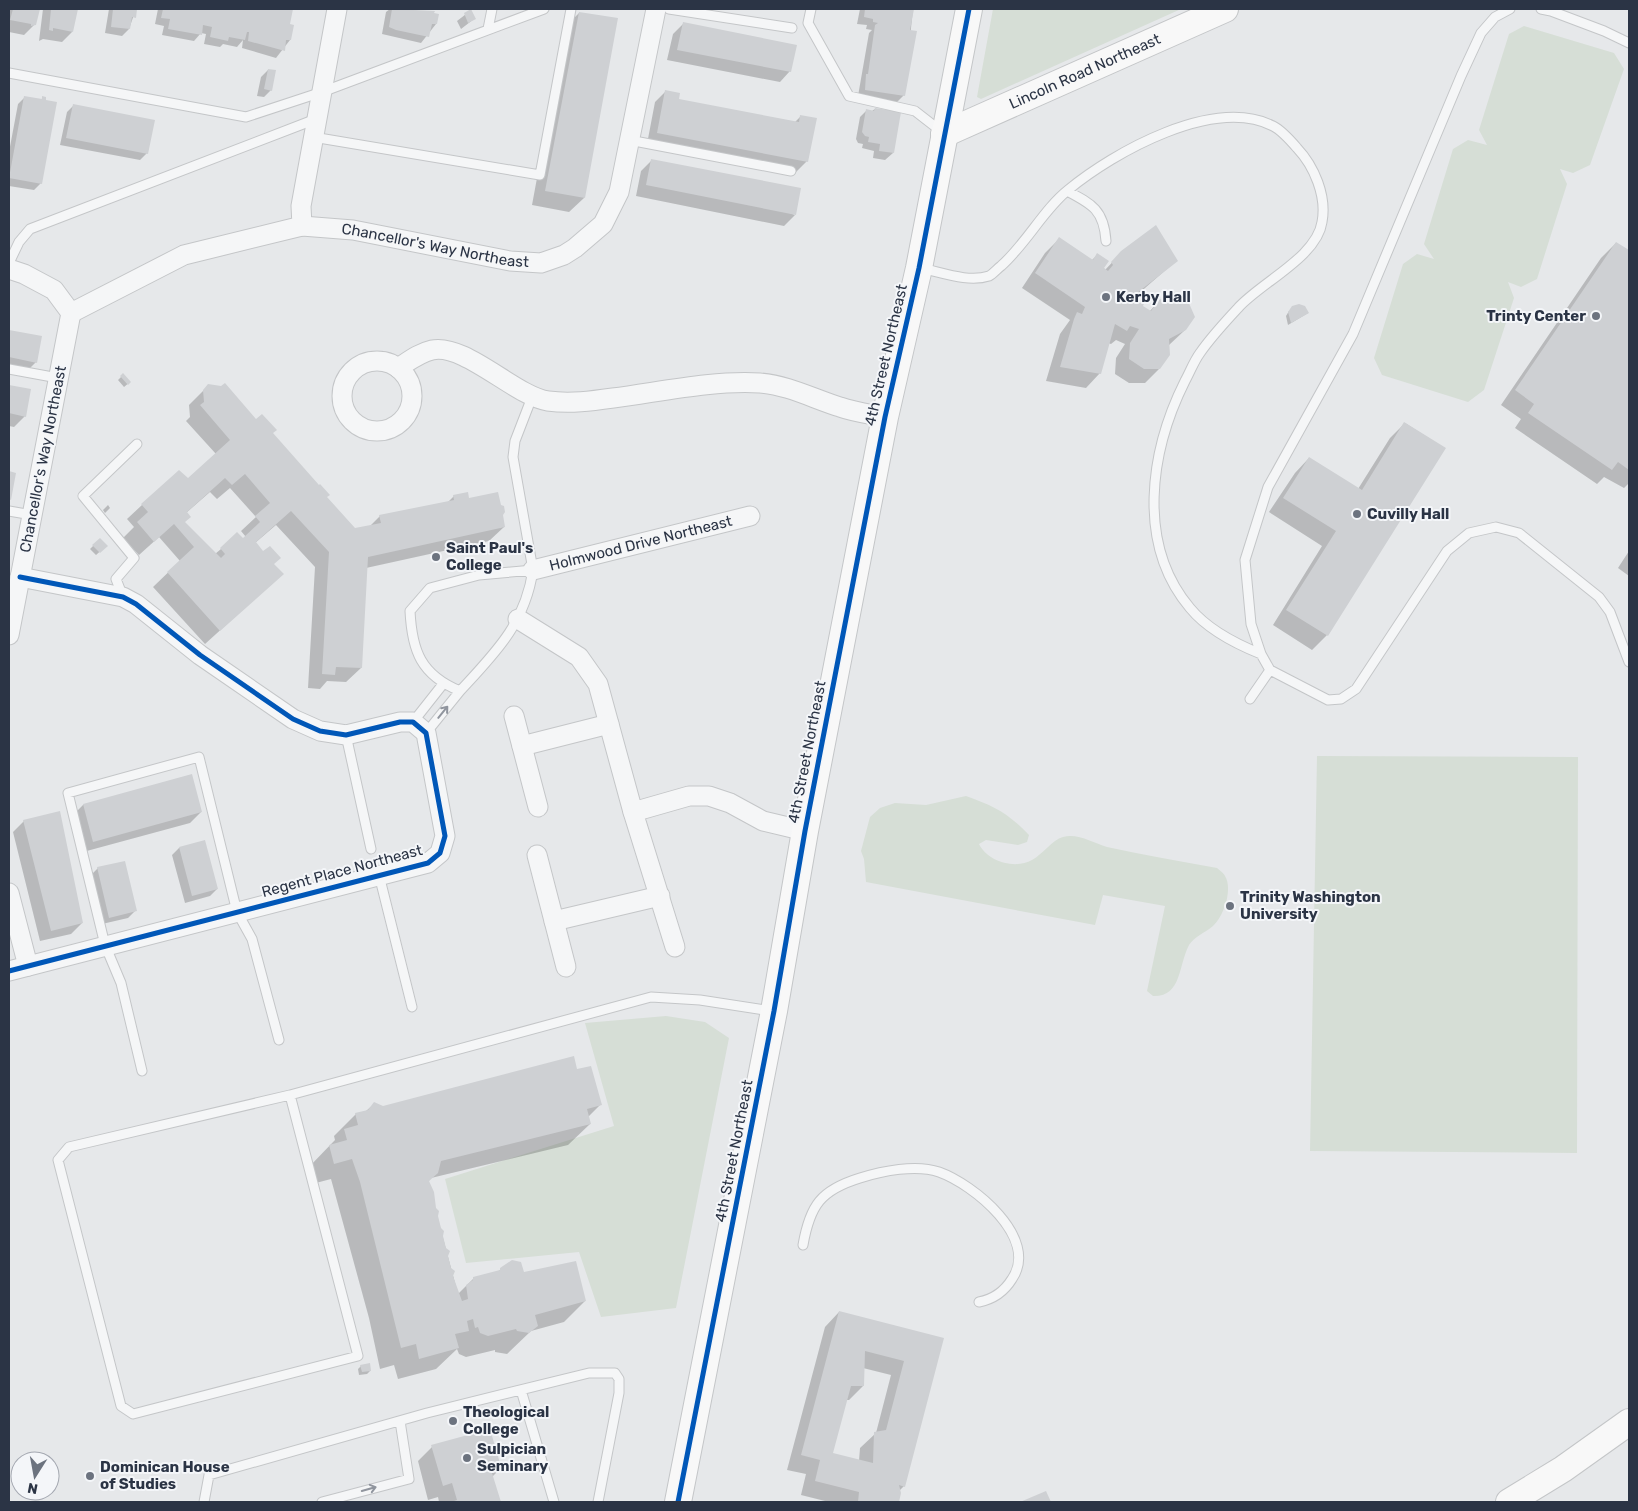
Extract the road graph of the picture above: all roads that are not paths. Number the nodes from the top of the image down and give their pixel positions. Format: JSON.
{"nodes":[{"id":1,"x":337,"y":9,"type":"edge"},
{"id":2,"x":492,"y":9,"type":"edge"},
{"id":3,"x":544,"y":9,"type":"edge"},
{"id":4,"x":571,"y":9,"type":"edge"},
{"id":5,"x":656,"y":9,"type":"edge"},
{"id":6,"x":669,"y":9,"type":"edge"},
{"id":7,"x":811,"y":9,"type":"edge"},
{"id":8,"x":969,"y":9,"type":"edge"},
{"id":9,"x":1225,"y":9,"type":"edge"},
{"id":10,"x":1510,"y":9,"type":"edge"},
{"id":11,"x":1541,"y":9,"type":"edge"},
{"id":12,"x":1551,"y":10,"type":"edge"},
{"id":13,"x":792,"y":28,"type":"dead end"},
{"id":14,"x":488,"y":29,"type":"junction"},
{"id":15,"x":1629,"y":44,"type":"edge"},
{"id":16,"x":9,"y":73,"type":"edge"},
{"id":17,"x":322,"y":92,"type":"junction"},
{"id":18,"x":315,"y":128,"type":"junction"},
{"id":19,"x":944,"y":134,"type":"junction"},
{"id":20,"x":629,"y":140,"type":"junction"},
{"id":21,"x":791,"y":171,"type":"dead end"},
{"id":22,"x":1067,"y":191,"type":"junction"},
{"id":23,"x":302,"y":226,"type":"junction"},
{"id":24,"x":1106,"y":240,"type":"dead end"},
{"id":25,"x":9,"y":263,"type":"edge"},
{"id":26,"x":9,"y":268,"type":"edge"},
{"id":27,"x":919,"y":268,"type":"junction"},
{"id":28,"x":71,"y":313,"type":"junction"},
{"id":29,"x":398,"y":368,"type":"dead end"},
{"id":30,"x":9,"y":370,"type":"edge"},
{"id":31,"x":58,"y":378,"type":"junction"},
{"id":32,"x":532,"y":397,"type":"junction"},
{"id":33,"x":885,"y":417,"type":"junction"},
{"id":34,"x":137,"y":444,"type":"dead end"},
{"id":35,"x":9,"y":511,"type":"edge"},
{"id":36,"x":32,"y":515,"type":"junction"},
{"id":37,"x":750,"y":516,"type":"dead end"},
{"id":38,"x":533,"y":570,"type":"junction"},
{"id":39,"x":20,"y":577,"type":"junction"},
{"id":40,"x":123,"y":597,"type":"junction"},
{"id":41,"x":518,"y":619,"type":"junction"},
{"id":42,"x":9,"y":635,"type":"edge"},
{"id":43,"x":1261,"y":654,"type":"junction"},
{"id":44,"x":1629,"y":662,"type":"edge"},
{"id":45,"x":1270,"y":670,"type":"junction"},
{"id":46,"x":443,"y":684,"type":"junction"},
{"id":47,"x":460,"y":691,"type":"junction"},
{"id":48,"x":1250,"y":699,"type":"dead end"},
{"id":49,"x":514,"y":716,"type":"dead end"},
{"id":50,"x":609,"y":724,"type":"junction"},
{"id":51,"x":420,"y":727,"type":"junction"},
{"id":52,"x":346,"y":735,"type":"junction"},
{"id":53,"x":522,"y":746,"type":"junction"},
{"id":54,"x":538,"y":807,"type":"dead end"},
{"id":55,"x":633,"y":812,"type":"junction"},
{"id":56,"x":804,"y":831,"type":"junction"},
{"id":57,"x":371,"y":849,"type":"dead end"},
{"id":58,"x":537,"y":855,"type":"dead end"},
{"id":59,"x":379,"y":875,"type":"junction"},
{"id":60,"x":9,"y":893,"type":"edge"},
{"id":61,"x":660,"y":896,"type":"junction"},
{"id":62,"x":237,"y":912,"type":"junction"},
{"id":63,"x":554,"y":921,"type":"junction"},
{"id":64,"x":105,"y":945,"type":"junction"},
{"id":65,"x":675,"y":947,"type":"dead end"},
{"id":66,"x":28,"y":966,"type":"junction"},
{"id":67,"x":566,"y":967,"type":"dead end"},
{"id":68,"x":9,"y":971,"type":"edge"},
{"id":69,"x":412,"y":1007,"type":"dead end"},
{"id":70,"x":774,"y":1011,"type":"junction"},
{"id":71,"x":279,"y":1040,"type":"dead end"},
{"id":72,"x":142,"y":1071,"type":"dead end"},
{"id":73,"x":290,"y":1095,"type":"junction"},
{"id":74,"x":803,"y":1245,"type":"dead end"},
{"id":75,"x":979,"y":1302,"type":"dead end"},
{"id":76,"x":521,"y":1390,"type":"junction"},
{"id":77,"x":400,"y":1421,"type":"junction"},
{"id":78,"x":1629,"y":1422,"type":"edge"},
{"id":79,"x":204,"y":1502,"type":"edge"},
{"id":80,"x":322,"y":1502,"type":"edge"},
{"id":81,"x":554,"y":1502,"type":"edge"},
{"id":82,"x":598,"y":1502,"type":"edge"},
{"id":83,"x":678,"y":1502,"type":"edge"},
{"id":84,"x":1509,"y":1502,"type":"edge"}],
"edges":[{"from":1,"to":17,"type":"street"},
{"from":2,"to":14,"type":"lane"},
{"from":3,"to":14,"type":"lane"},
{"from":4,"to":18,"type":"lane"},
{"from":5,"to":20,"type":"street","name":"Chancellor's Way Northeast"},
{"from":6,"to":13,"type":"lane"},
{"from":7,"to":19,"type":"lane"},
{"from":8,"to":19,"type":"street","name":"4th Street Northeast"},
{"from":9,"to":19,"type":"street","name":"Lincoln Road Northeast"},
{"from":10,"to":43,"type":"lane"},
{"from":11,"to":12,"type":"lane"},
{"from":12,"to":15,"type":"lane"},
{"from":14,"to":17,"type":"lane"},
{"from":16,"to":17,"type":"lane"},
{"from":17,"to":18,"type":"street"},
{"from":18,"to":23,"type":"street"},
{"from":18,"to":25,"type":"lane"},
{"from":19,"to":27,"type":"street","name":"4th Street Northeast"},
{"from":20,"to":21,"type":"lane"},
{"from":20,"to":23,"type":"street","name":"Chancellor's Way Northeast"},
{"from":22,"to":24,"type":"lane"},
{"from":22,"to":27,"type":"lane"},
{"from":22,"to":43,"type":"lane"},
{"from":23,"to":28,"type":"street","name":"Chancellor's Way Northeast"},
{"from":26,"to":28,"type":"street"},
{"from":27,"to":33,"type":"street","name":"4th Street Northeast"},
{"from":28,"to":31,"type":"street","name":"Chancellor's Way Northeast"},
{"from":29,"to":32,"type":"street"},
{"from":30,"to":31,"type":"lane"},
{"from":31,"to":36,"type":"street","name":"Chancellor's Way Northeast"},
{"from":32,"to":33,"type":"street"},
{"from":32,"to":38,"type":"lane"},
{"from":33,"to":56,"type":"street","name":"4th Street Northeast"},
{"from":34,"to":40,"type":"lane"},
{"from":35,"to":36,"type":"lane"},
{"from":36,"to":39,"type":"street","name":"Chancellor's Way Northeast"},
{"from":37,"to":38,"type":"street","name":"Holmwood Drive Northeast"},
{"from":38,"to":41,"type":"lane"},
{"from":38,"to":46,"type":"lane"},
{"from":39,"to":40,"type":"street"},
{"from":39,"to":42,"type":"street","name":"Chancellor's Way Northeast"},
{"from":40,"to":52,"type":"street"},
{"from":41,"to":47,"type":"lane"},
{"from":41,"to":50,"type":"street"},
{"from":43,"to":45,"type":"lane"},
{"from":44,"to":45,"type":"lane"},
{"from":45,"to":48,"type":"lane"},
{"from":46,"to":47,"type":"lane"},
{"from":46,"to":51,"type":"lane"},
{"from":51,"to":47,"type":"lane","one_way":true},
{"from":49,"to":53,"type":"street"},
{"from":50,"to":53,"type":"street"},
{"from":50,"to":55,"type":"street"},
{"from":51,"to":52,"type":"street"},
{"from":51,"to":59,"type":"street","name":"Regent Place Northeast"},
{"from":52,"to":57,"type":"lane"},
{"from":53,"to":54,"type":"street"},
{"from":55,"to":56,"type":"street"},
{"from":55,"to":61,"type":"street"},
{"from":56,"to":70,"type":"street","name":"4th Street Northeast"},
{"from":58,"to":63,"type":"street"},
{"from":59,"to":62,"type":"street","name":"Regent Place Northeast"},
{"from":59,"to":69,"type":"lane"},
{"from":60,"to":66,"type":"street"},
{"from":61,"to":63,"type":"street"},
{"from":61,"to":65,"type":"street"},
{"from":62,"to":64,"type":"street","name":"Regent Place Northeast"},
{"from":62,"to":64,"type":"lane"},
{"from":62,"to":71,"type":"lane"},
{"from":63,"to":67,"type":"street"},
{"from":64,"to":66,"type":"street","name":"Regent Place Northeast"},
{"from":64,"to":72,"type":"lane"},
{"from":66,"to":68,"type":"street","name":"Regent Place Northeast"},
{"from":70,"to":73,"type":"lane"},
{"from":70,"to":83,"type":"street","name":"4th Street Northeast"},
{"from":73,"to":73,"type":"lane"},
{"from":74,"to":75,"type":"lane"},
{"from":76,"to":77,"type":"lane"},
{"from":76,"to":81,"type":"lane"},
{"from":76,"to":82,"type":"lane"},
{"from":77,"to":79,"type":"lane"},
{"from":80,"to":77,"type":"lane","one_way":true},
{"from":78,"to":84,"type":"street"}]}
